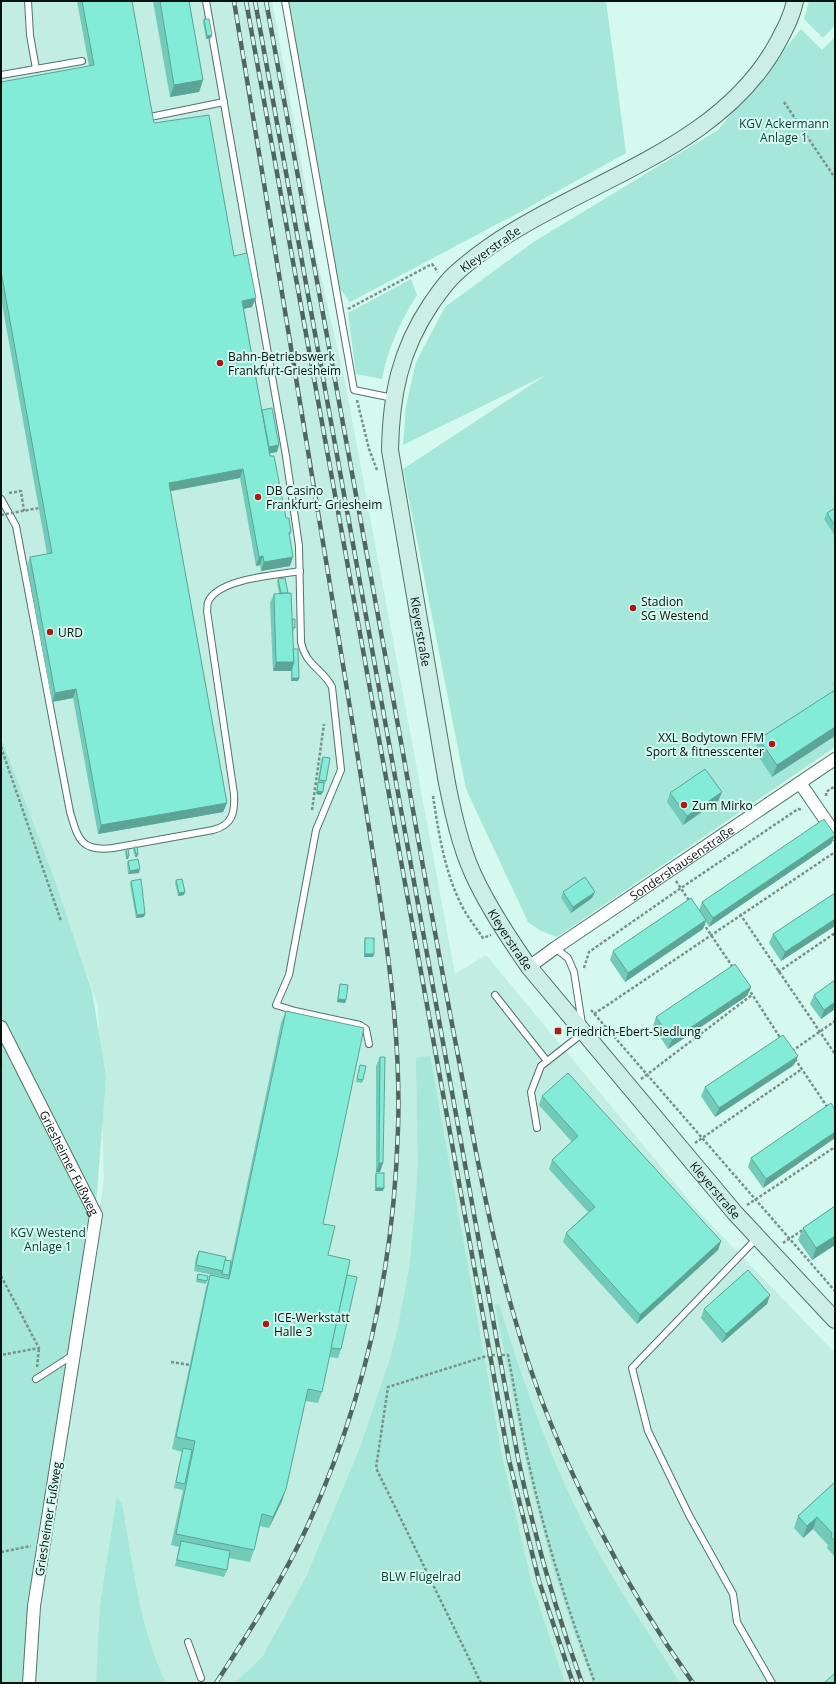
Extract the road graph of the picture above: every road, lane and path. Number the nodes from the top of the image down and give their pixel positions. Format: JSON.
{"nodes":[{"id":1,"x":28,"y":1,"type":"edge"},
{"id":2,"x":206,"y":1,"type":"edge"},
{"id":3,"x":285,"y":1,"type":"edge"},
{"id":4,"x":795,"y":1,"type":"edge"},
{"id":5,"x":82,"y":61,"type":"dead end"},
{"id":6,"x":36,"y":69,"type":"junction"},
{"id":7,"x":1,"y":75,"type":"edge"},
{"id":8,"x":224,"y":102,"type":"junction"},
{"id":9,"x":784,"y":102,"type":"dead end"},
{"id":10,"x":150,"y":117,"type":"edge"},
{"id":11,"x":835,"y":178,"type":"edge"},
{"id":12,"x":430,"y":260,"type":"dead end"},
{"id":13,"x":432,"y":264,"type":"junction"},
{"id":14,"x":448,"y":281,"type":"junction"},
{"id":15,"x":340,"y":314,"type":"junction"},
{"id":16,"x":354,"y":390,"type":"junction"},
{"id":17,"x":393,"y":398,"type":"junction"},
{"id":18,"x":378,"y":473,"type":"dead end"},
{"id":19,"x":11,"y":493,"type":"dead end"},
{"id":20,"x":1,"y":499,"type":"edge"},
{"id":21,"x":39,"y":508,"type":"dead end"},
{"id":22,"x":24,"y":511,"type":"junction"},
{"id":23,"x":1,"y":515,"type":"edge"},
{"id":24,"x":300,"y":571,"type":"junction"},
{"id":25,"x":334,"y":707,"type":"junction"},
{"id":26,"x":1,"y":747,"type":"edge"},
{"id":27,"x":835,"y":759,"type":"edge"},
{"id":28,"x":800,"y":782,"type":"junction"},
{"id":29,"x":835,"y":786,"type":"edge"},
{"id":30,"x":819,"y":810,"type":"junction"},
{"id":31,"x":312,"y":813,"type":"dead end"},
{"id":32,"x":835,"y":834,"type":"edge"},
{"id":33,"x":835,"y":852,"type":"edge"},
{"id":34,"x":670,"y":871,"type":"junction"},
{"id":35,"x":680,"y":888,"type":"junction"},
{"id":36,"x":693,"y":908,"type":"edge"},
{"id":37,"x":740,"y":914,"type":"junction"},
{"id":38,"x":61,"y":921,"type":"dead end"},
{"id":39,"x":702,"y":922,"type":"edge"},
{"id":40,"x":835,"y":933,"type":"edge"},
{"id":41,"x":710,"y":935,"type":"junction"},
{"id":42,"x":555,"y":948,"type":"junction"},
{"id":43,"x":529,"y":967,"type":"junction"},
{"id":44,"x":736,"y":971,"type":"edge"},
{"id":45,"x":583,"y":972,"type":"dead end"},
{"id":46,"x":778,"y":972,"type":"junction"},
{"id":47,"x":744,"y":983,"type":"edge"},
{"id":48,"x":752,"y":994,"type":"junction"},
{"id":49,"x":494,"y":995,"type":"dead end"},
{"id":50,"x":588,"y":1004,"type":"dead end"},
{"id":51,"x":594,"y":1014,"type":"junction"},
{"id":52,"x":835,"y":1021,"type":"edge"},
{"id":53,"x":1,"y":1027,"type":"edge"},
{"id":54,"x":819,"y":1032,"type":"junction"},
{"id":55,"x":583,"y":1033,"type":"junction"},
{"id":56,"x":369,"y":1044,"type":"dead end"},
{"id":57,"x":785,"y":1046,"type":"edge"},
{"id":58,"x":835,"y":1054,"type":"edge"},
{"id":59,"x":547,"y":1061,"type":"junction"},
{"id":60,"x":802,"y":1069,"type":"junction"},
{"id":61,"x":647,"y":1075,"type":"junction"},
{"id":62,"x":630,"y":1088,"type":"junction"},
{"id":63,"x":835,"y":1106,"type":"edge"},
{"id":64,"x":537,"y":1128,"type":"dead end"},
{"id":65,"x":703,"y":1137,"type":"junction"},
{"id":66,"x":835,"y":1147,"type":"edge"},
{"id":67,"x":683,"y":1151,"type":"junction"},
{"id":68,"x":755,"y":1200,"type":"junction"},
{"id":69,"x":735,"y":1213,"type":"junction"},
{"id":70,"x":806,"y":1227,"type":"edge"},
{"id":71,"x":757,"y":1238,"type":"junction"},
{"id":72,"x":789,"y":1239,"type":"junction"},
{"id":73,"x":771,"y":1252,"type":"junction"},
{"id":74,"x":1,"y":1276,"type":"edge"},
{"id":75,"x":835,"y":1291,"type":"edge"},
{"id":76,"x":835,"y":1320,"type":"edge"},
{"id":77,"x":39,"y":1348,"type":"junction"},
{"id":78,"x":1,"y":1355,"type":"edge"},
{"id":79,"x":73,"y":1355,"type":"junction"},
{"id":80,"x":171,"y":1362,"type":"dead end"},
{"id":81,"x":190,"y":1365,"type":"edge"},
{"id":82,"x":36,"y":1379,"type":"joint"},
{"id":83,"x":44,"y":1543,"type":"junction"},
{"id":84,"x":1,"y":1552,"type":"edge"},
{"id":85,"x":188,"y":1642,"type":"dead end"},
{"id":86,"x":201,"y":1678,"type":"dead end"},
{"id":87,"x":30,"y":1683,"type":"edge"},
{"id":88,"x":481,"y":1683,"type":"edge"},
{"id":89,"x":595,"y":1683,"type":"edge"},
{"id":90,"x":772,"y":1683,"type":"edge"}],
"edges":[{"from":1,"to":6,"type":"lane"},
{"from":2,"to":8,"type":"lane"},
{"from":3,"to":15,"type":"lane"},
{"from":4,"to":14,"type":"street","name":"Kleyerstraße"},
{"from":5,"to":6,"type":"lane"},
{"from":6,"to":7,"type":"lane"},
{"from":8,"to":10,"type":"lane"},
{"from":8,"to":24,"type":"lane"},
{"from":9,"to":11,"type":"path"},
{"from":12,"to":13,"type":"path"},
{"from":13,"to":14,"type":"path"},
{"from":13,"to":15,"type":"path"},
{"from":14,"to":17,"type":"street","name":"Kleyerstraße"},
{"from":15,"to":16,"type":"lane"},
{"from":16,"to":17,"type":"lane"},
{"from":16,"to":18,"type":"path"},
{"from":17,"to":43,"type":"street","name":"Kleyerstraße"},
{"from":19,"to":22,"type":"path"},
{"from":20,"to":24,"type":"lane"},
{"from":21,"to":22,"type":"path","bridge":true},
{"from":22,"to":23,"type":"path","bridge":true},
{"from":24,"to":25,"type":"lane"},
{"from":25,"to":31,"type":"path"},
{"from":25,"to":56,"type":"lane"},
{"from":26,"to":38,"type":"path"},
{"from":27,"to":28,"type":"street","name":"Sondershausenstraße"},
{"from":28,"to":30,"type":"street"},
{"from":28,"to":34,"type":"street","name":"Sondershausenstraße"},
{"from":29,"to":30,"type":"path"},
{"from":30,"to":32,"type":"street"},
{"from":30,"to":35,"type":"path"},
{"from":33,"to":37,"type":"path"},
{"from":34,"to":35,"type":"path"},
{"from":34,"to":42,"type":"street","name":"Sondershausenstraße"},
{"from":35,"to":36,"type":"path"},
{"from":35,"to":45,"type":"path"},
{"from":37,"to":41,"type":"path"},
{"from":37,"to":46,"type":"path"},
{"from":39,"to":41,"type":"path"},
{"from":40,"to":46,"type":"path"},
{"from":41,"to":44,"type":"path"},
{"from":41,"to":51,"type":"path"},
{"from":42,"to":43,"type":"street","name":"Sondershausenstraße"},
{"from":42,"to":55,"type":"lane"},
{"from":43,"to":55,"type":"street","name":"Kleyerstraße"},
{"from":46,"to":54,"type":"path"},
{"from":47,"to":48,"type":"path"},
{"from":48,"to":57,"type":"path"},
{"from":48,"to":61,"type":"path"},
{"from":49,"to":59,"type":"lane"},
{"from":50,"to":51,"type":"path"},
{"from":51,"to":61,"type":"path"},
{"from":52,"to":54,"type":"path"},
{"from":53,"to":79,"type":"street","name":"Griesheimer Fußweg"},
{"from":54,"to":58,"type":"path"},
{"from":54,"to":60,"type":"path"},
{"from":55,"to":59,"type":"lane"},
{"from":55,"to":62,"type":"street","name":"Kleyerstraße"},
{"from":59,"to":64,"type":"lane"},
{"from":60,"to":63,"type":"path"},
{"from":60,"to":65,"type":"path"},
{"from":61,"to":62,"type":"path"},
{"from":61,"to":65,"type":"path"},
{"from":62,"to":67,"type":"street","name":"Kleyerstraße"},
{"from":65,"to":67,"type":"path"},
{"from":65,"to":68,"type":"path"},
{"from":66,"to":68,"type":"path"},
{"from":67,"to":69,"type":"street","name":"Kleyerstraße"},
{"from":68,"to":69,"type":"path"},
{"from":68,"to":72,"type":"path"},
{"from":69,"to":71,"type":"street","name":"Kleyerstraße"},
{"from":70,"to":72,"type":"path"},
{"from":71,"to":73,"type":"street","name":"Kleyerstraße"},
{"from":71,"to":90,"type":"lane"},
{"from":72,"to":73,"type":"path"},
{"from":72,"to":75,"type":"path"},
{"from":73,"to":76,"type":"street","name":"Kleyerstraße"},
{"from":74,"to":77,"type":"path"},
{"from":77,"to":78,"type":"path"},
{"from":77,"to":82,"type":"path"},
{"from":79,"to":82,"type":"lane"},
{"from":79,"to":83,"type":"street","name":"Griesheimer Fußweg"},
{"from":80,"to":81,"type":"path"},
{"from":83,"to":84,"type":"path"},
{"from":83,"to":87,"type":"street","name":"Griesheimer Fußweg"},
{"from":85,"to":86,"type":"lane"},
{"from":88,"to":89,"type":"path"}]}
